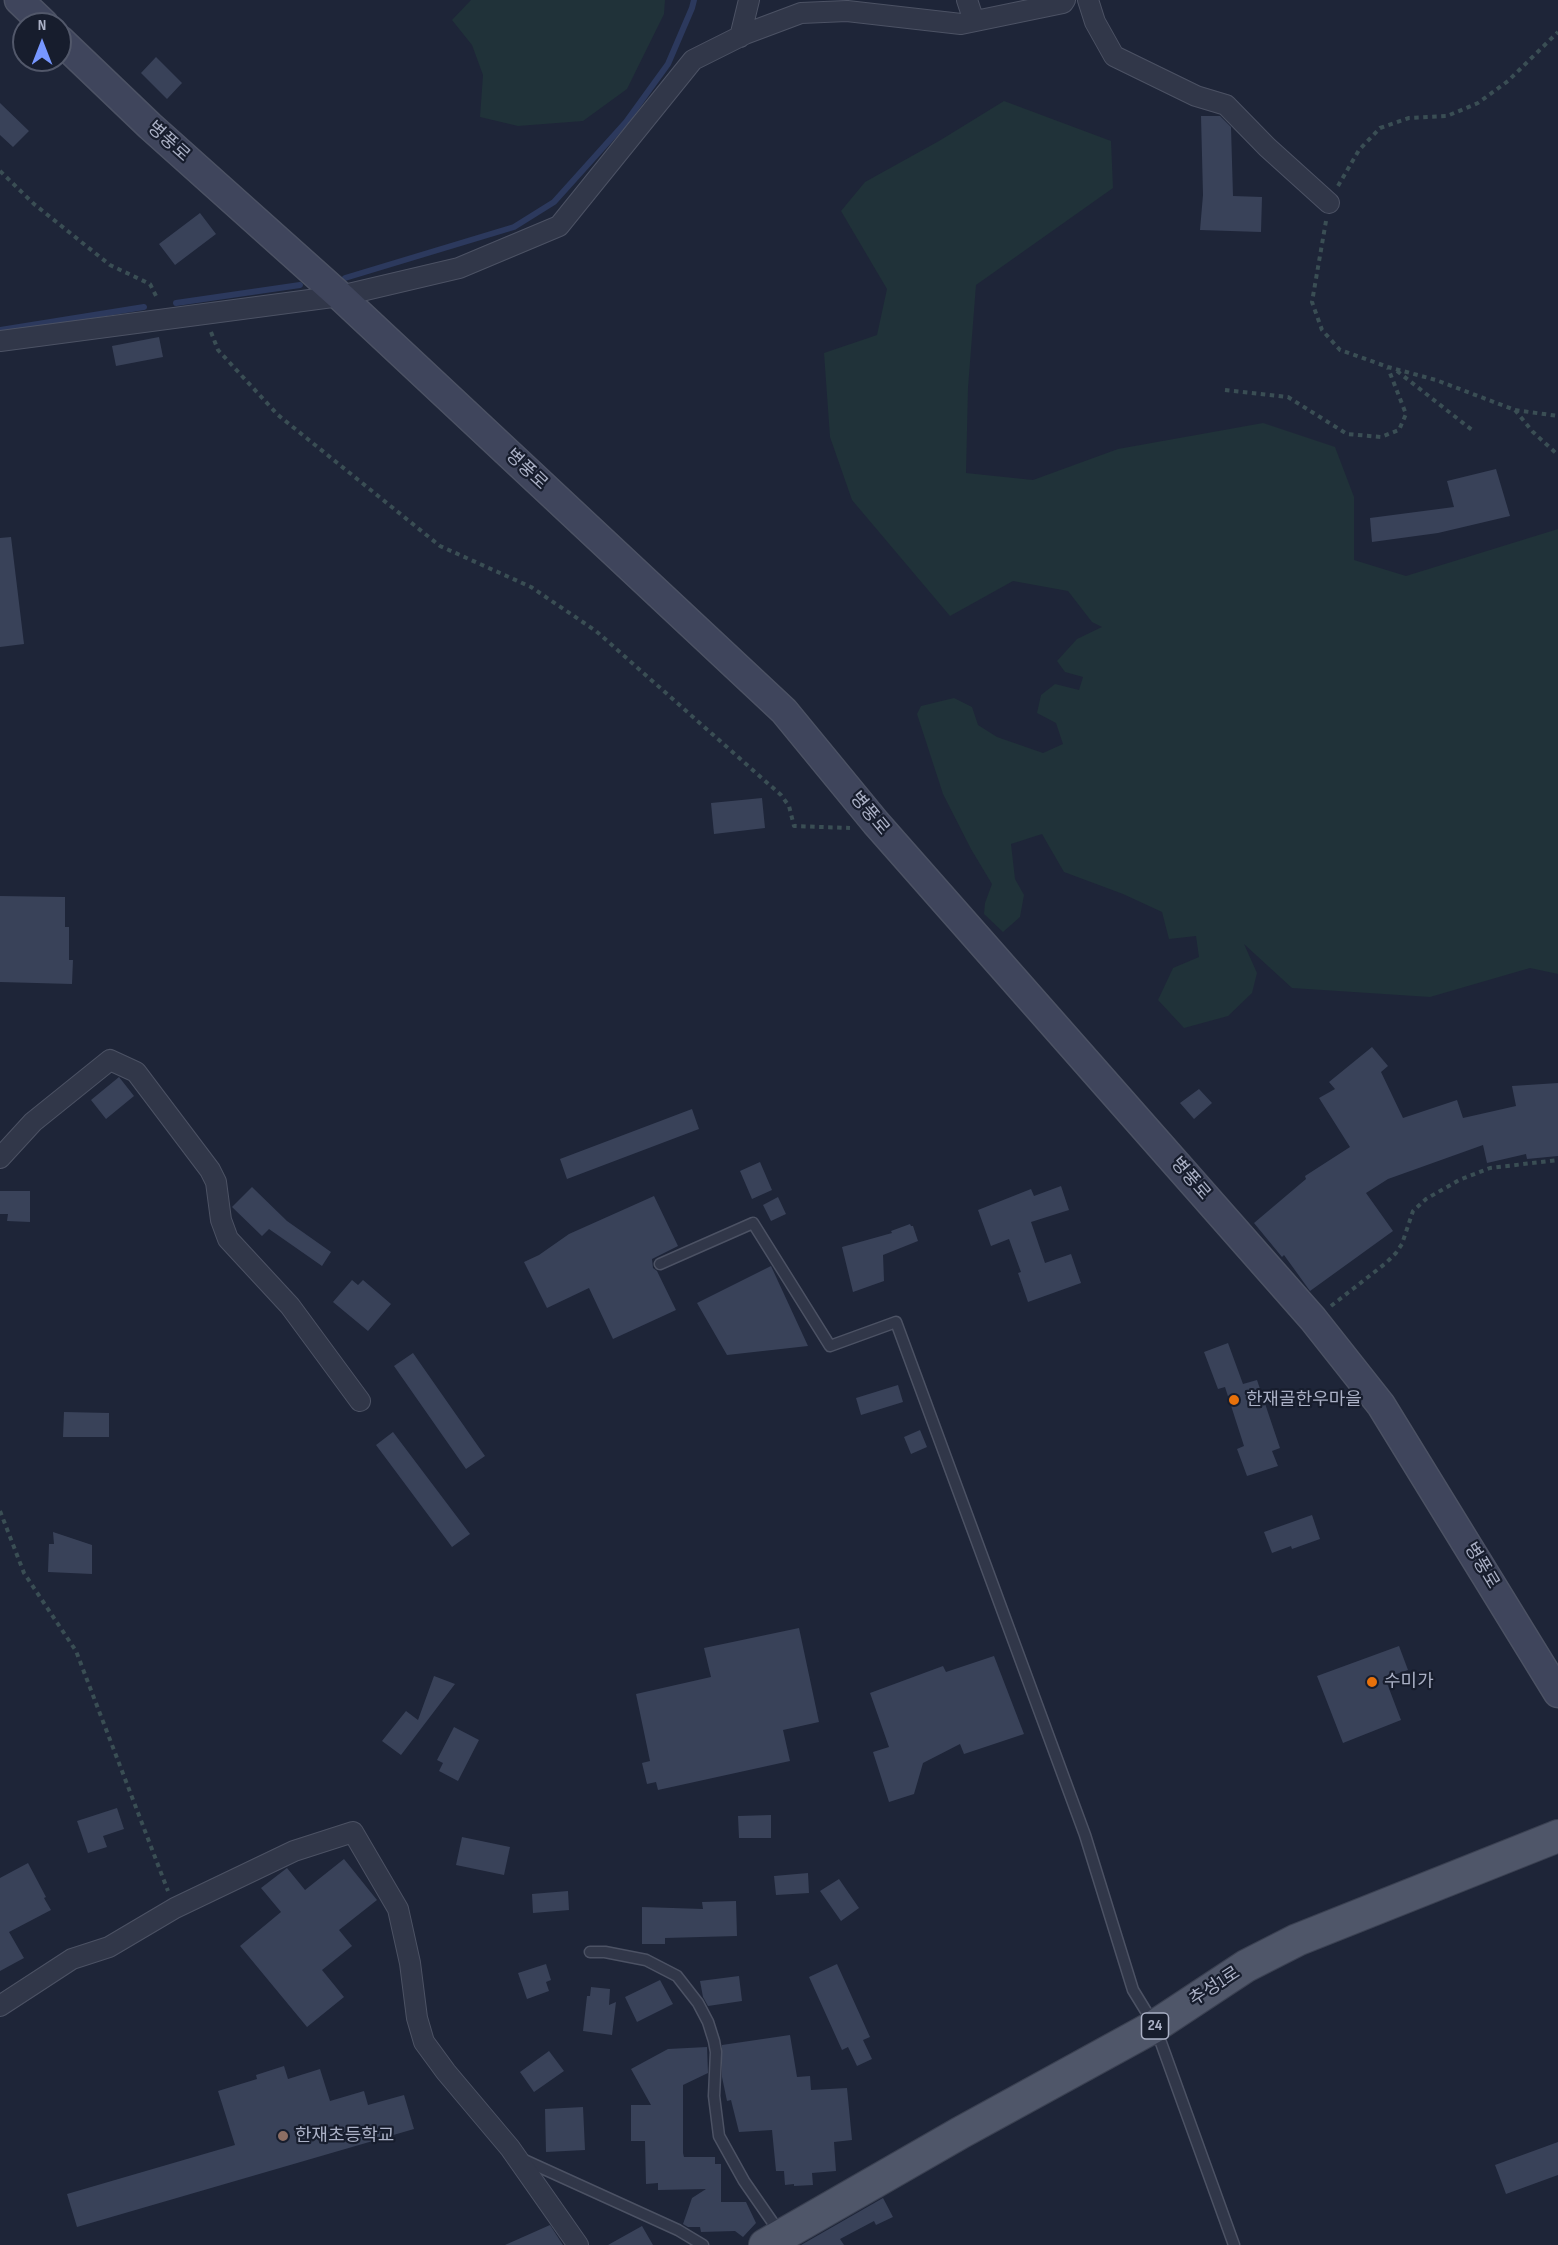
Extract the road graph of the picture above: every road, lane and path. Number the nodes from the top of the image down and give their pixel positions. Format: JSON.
{"nodes":[{"id":1,"x":19,"y":0,"type":"edge"},
{"id":2,"x":749,"y":0,"type":"edge"},
{"id":3,"x":967,"y":0,"type":"edge"},
{"id":4,"x":1065,"y":0,"type":"edge"},
{"id":5,"x":1088,"y":0,"type":"edge"},
{"id":6,"x":32,"y":12,"type":"edge"},
{"id":7,"x":974,"y":21,"type":"junction"},
{"id":8,"x":1558,"y":33,"type":"edge"},
{"id":9,"x":740,"y":37,"type":"junction"},
{"id":10,"x":72,"y":51,"type":"edge"},
{"id":11,"x":0,"y":171,"type":"edge"},
{"id":12,"x":1329,"y":203,"type":"junction"},
{"id":13,"x":340,"y":296,"type":"junction"},
{"id":14,"x":204,"y":315,"type":"junction"},
{"id":15,"x":167,"y":320,"type":"junction"},
{"id":16,"x":0,"y":341,"type":"edge"},
{"id":17,"x":1388,"y":367,"type":"junction"},
{"id":18,"x":1394,"y":369,"type":"junction"},
{"id":19,"x":1225,"y":390,"type":"dead end"},
{"id":20,"x":1515,"y":410,"type":"junction"},
{"id":21,"x":1558,"y":416,"type":"edge"},
{"id":22,"x":1472,"y":430,"type":"dead end"},
{"id":23,"x":1558,"y":455,"type":"edge"},
{"id":24,"x":876,"y":823,"type":"junction"},
{"id":25,"x":0,"y":1158,"type":"edge"},
{"id":26,"x":1558,"y":1160,"type":"edge"},
{"id":27,"x":660,"y":1264,"type":"dead end"},
{"id":28,"x":1313,"y":1319,"type":"junction"},
{"id":29,"x":360,"y":1401,"type":"dead end"},
{"id":30,"x":0,"y":1511,"type":"edge"},
{"id":31,"x":1558,"y":1693,"type":"edge"},
{"id":32,"x":1558,"y":1836,"type":"edge"},
{"id":33,"x":175,"y":1908,"type":"junction"},
{"id":34,"x":590,"y":1952,"type":"dead end"},
{"id":35,"x":0,"y":2006,"type":"edge"},
{"id":36,"x":1155,"y":2026,"type":"junction"},
{"id":37,"x":515,"y":2156,"type":"junction"},
{"id":38,"x":770,"y":2242,"type":"edge"},
{"id":39,"x":578,"y":2245,"type":"edge"},
{"id":40,"x":703,"y":2245,"type":"edge"},
{"id":41,"x":1234,"y":2245,"type":"edge"}],
"edges":[{"from":1,"to":6,"type":"main road"},
{"from":2,"to":9,"type":"street"},
{"from":3,"to":7,"type":"street"},
{"from":4,"to":7,"type":"street"},
{"from":5,"to":12,"type":"street"},
{"from":7,"to":9,"type":"street"},
{"from":8,"to":12,"type":"path"},
{"from":9,"to":13,"type":"street"},
{"from":10,"to":13,"type":"main road","name":"병풍로"},
{"from":11,"to":15,"type":"path"},
{"from":12,"to":17,"type":"path"},
{"from":13,"to":14,"type":"street"},
{"from":13,"to":24,"type":"main road","name":"병풍로"},
{"from":14,"to":15,"type":"street"},
{"from":14,"to":24,"type":"path"},
{"from":15,"to":16,"type":"street"},
{"from":17,"to":18,"type":"path"},
{"from":17,"to":19,"type":"path"},
{"from":18,"to":20,"type":"path"},
{"from":18,"to":22,"type":"path"},
{"from":20,"to":21,"type":"path"},
{"from":20,"to":23,"type":"path"},
{"from":24,"to":28,"type":"main road","name":"병풍로"},
{"from":25,"to":29,"type":"street"},
{"from":26,"to":28,"type":"path"},
{"from":27,"to":36,"type":"lane"},
{"from":28,"to":31,"type":"main road","name":"병풍로"},
{"from":30,"to":33,"type":"path"},
{"from":32,"to":36,"type":"main road","name":"추성1로","number":"24"},
{"from":33,"to":35,"type":"street"},
{"from":33,"to":37,"type":"street"},
{"from":34,"to":38,"type":"lane"},
{"from":36,"to":38,"type":"main road","name":"추성1로","number":"24"},
{"from":36,"to":41,"type":"lane"},
{"from":37,"to":39,"type":"street"},
{"from":37,"to":40,"type":"lane"}]}
